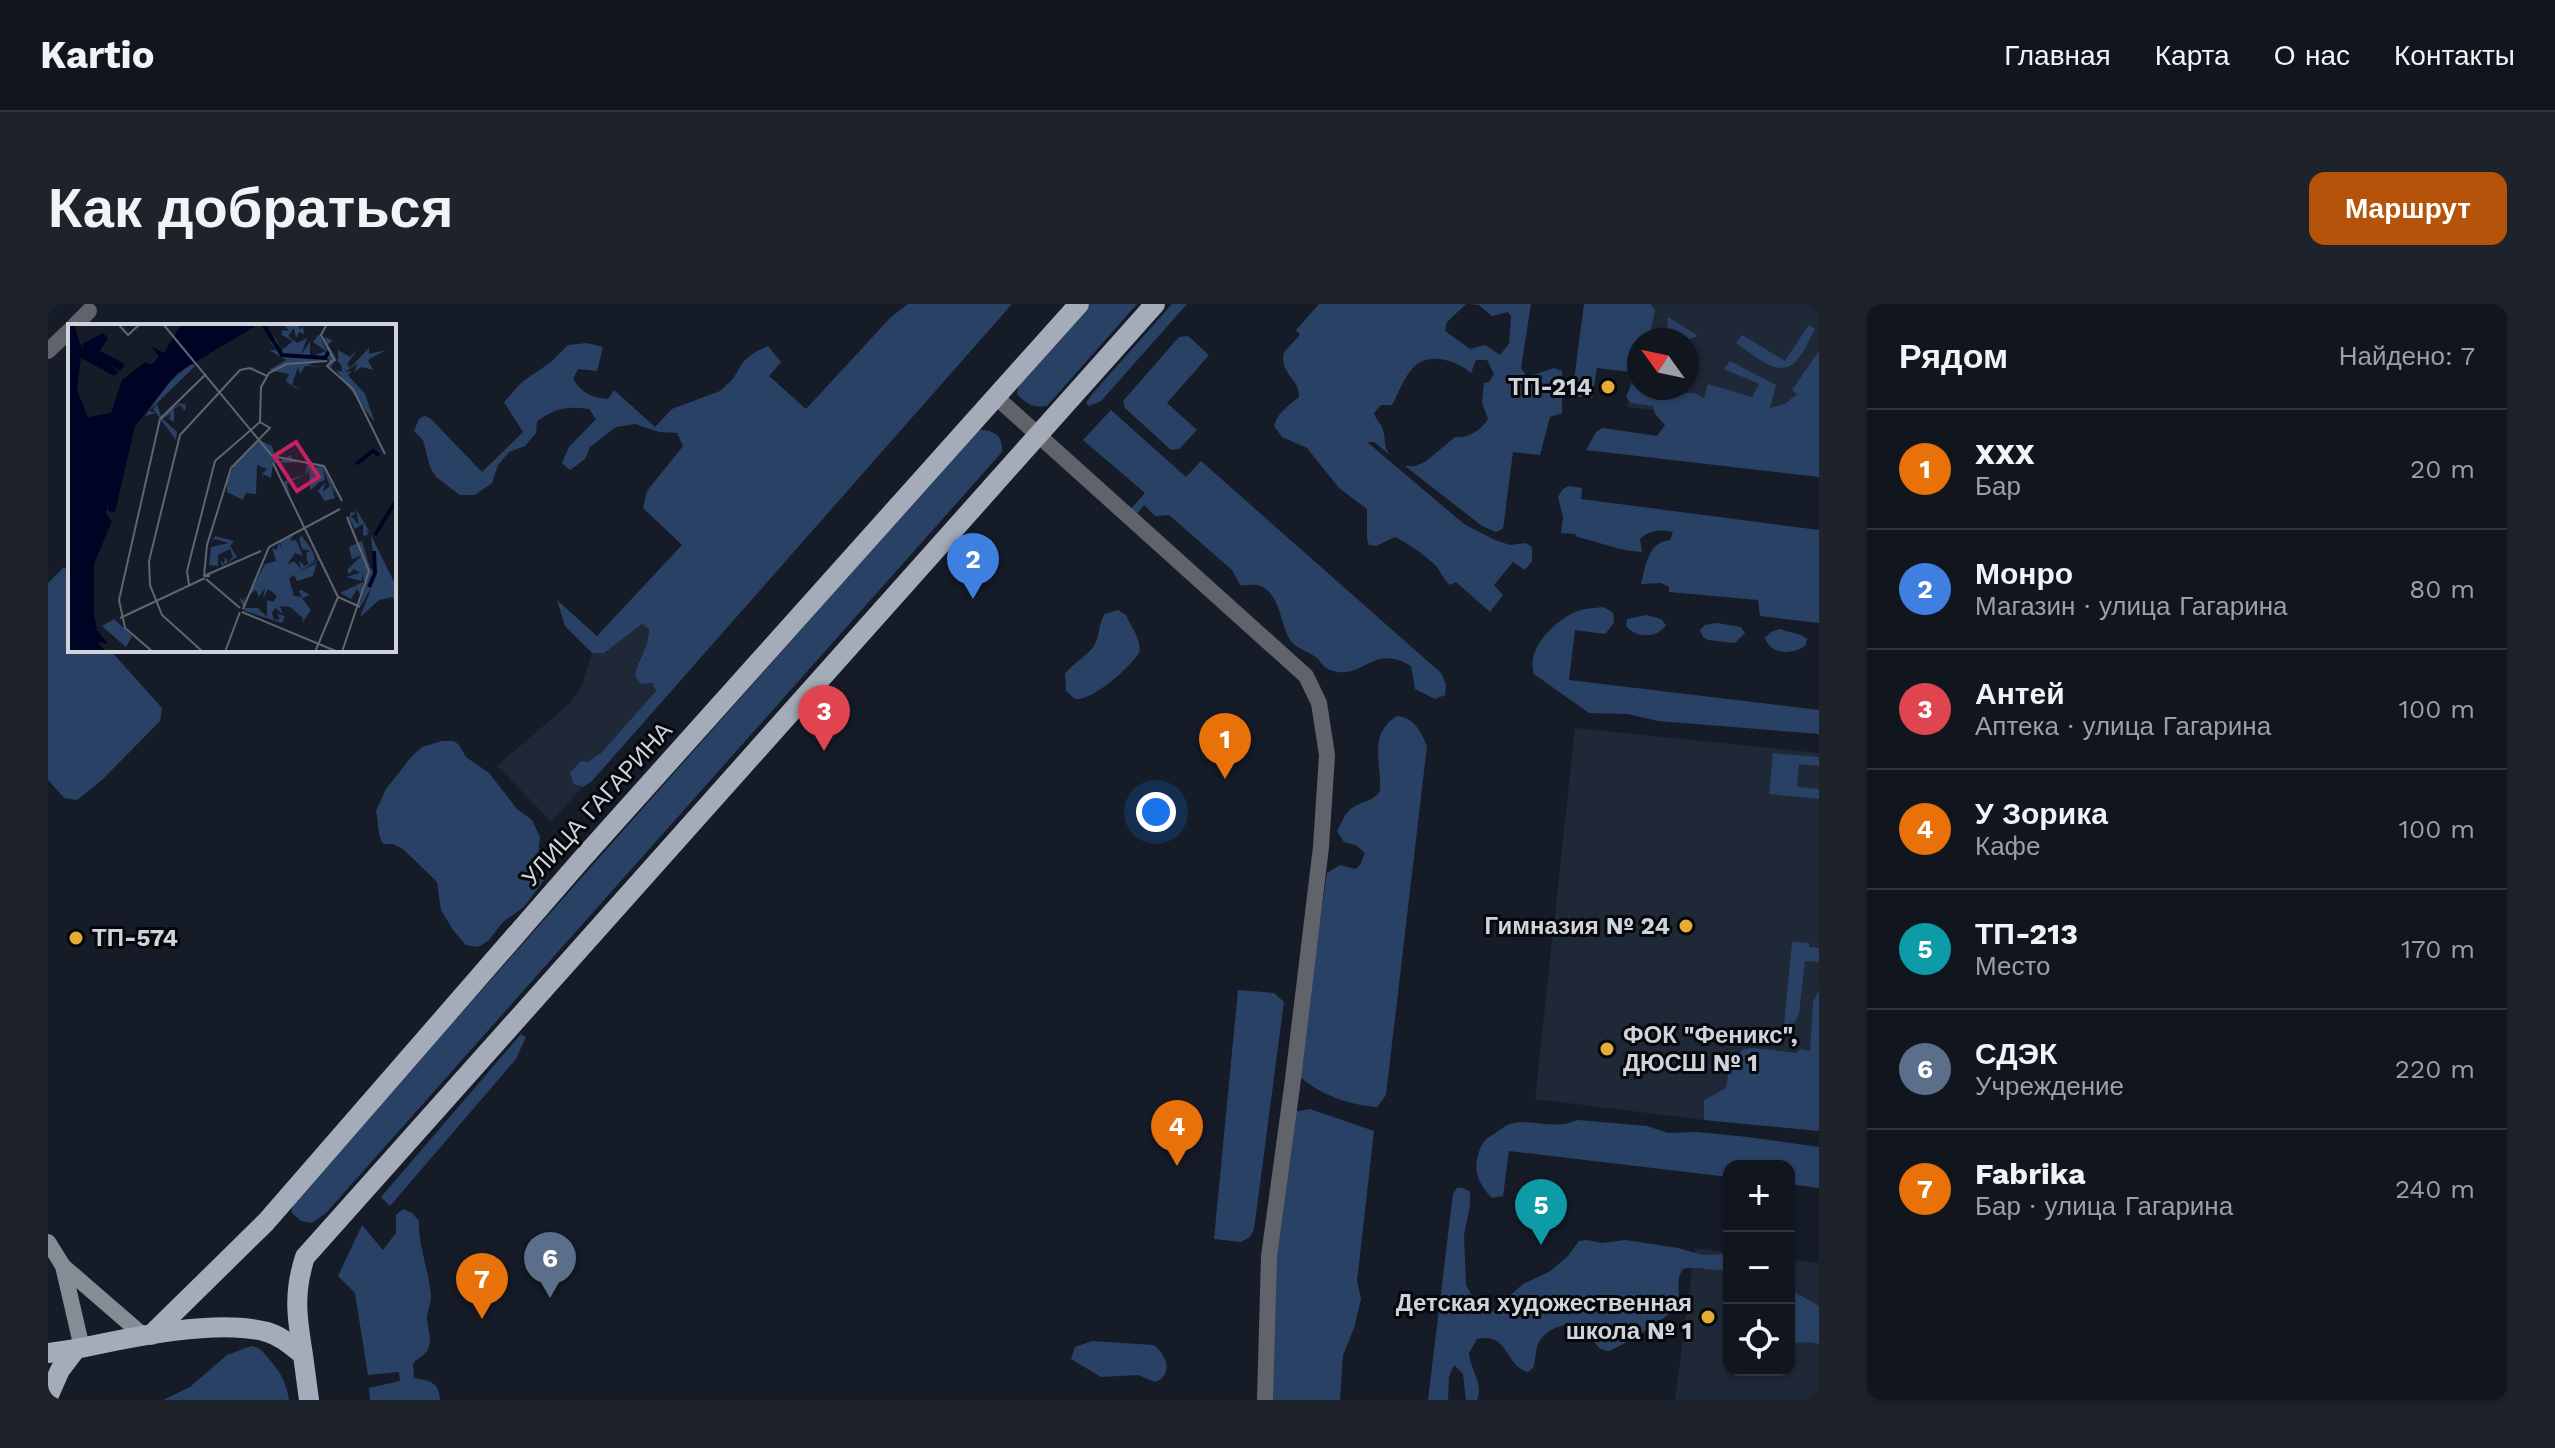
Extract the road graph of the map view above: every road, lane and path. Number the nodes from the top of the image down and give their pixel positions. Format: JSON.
{"nodes":[{"id":1,"x":1079,"y":304,"type":"edge"},
{"id":2,"x":1155,"y":304,"type":"edge"},
{"id":3,"x":89,"y":311,"type":"dead end"},
{"id":4,"x":76,"y":324,"type":"edge"},
{"id":5,"x":68,"y":332,"type":"edge"},
{"id":6,"x":48,"y":351,"type":"edge"},
{"id":7,"x":996,"y":397,"type":"junction"},
{"id":8,"x":1038,"y":434,"type":"junction"},
{"id":9,"x":48,"y":1242,"type":"edge"},
{"id":10,"x":63,"y":1266,"type":"junction"},
{"id":11,"x":148,"y":1336,"type":"junction"},
{"id":12,"x":79,"y":1349,"type":"junction"},
{"id":13,"x":48,"y":1353,"type":"edge"},
{"id":14,"x":303,"y":1355,"type":"junction"},
{"id":15,"x":48,"y":1397,"type":"edge"},
{"id":16,"x":309,"y":1400,"type":"edge"},
{"id":17,"x":1265,"y":1400,"type":"edge"}],
"edges":[{"from":1,"to":7,"type":"main road","name":"УЛИЦА ГАГАРИНА"},
{"from":2,"to":8,"type":"main road"},
{"from":3,"to":4,"type":"street"},
{"from":5,"to":6,"type":"street"},
{"from":7,"to":8,"type":"street"},
{"from":7,"to":11,"type":"main road","name":"УЛИЦА ГАГАРИНА"},
{"from":8,"to":14,"type":"main road"},
{"from":8,"to":17,"type":"street"},
{"from":9,"to":10,"type":"street"},
{"from":10,"to":11,"type":"street"},
{"from":10,"to":12,"type":"street"},
{"from":11,"to":12,"type":"main road"},
{"from":11,"to":14,"type":"main road"},
{"from":12,"to":13,"type":"main road"},
{"from":12,"to":15,"type":"main road"},
{"from":14,"to":16,"type":"main road"}]}
